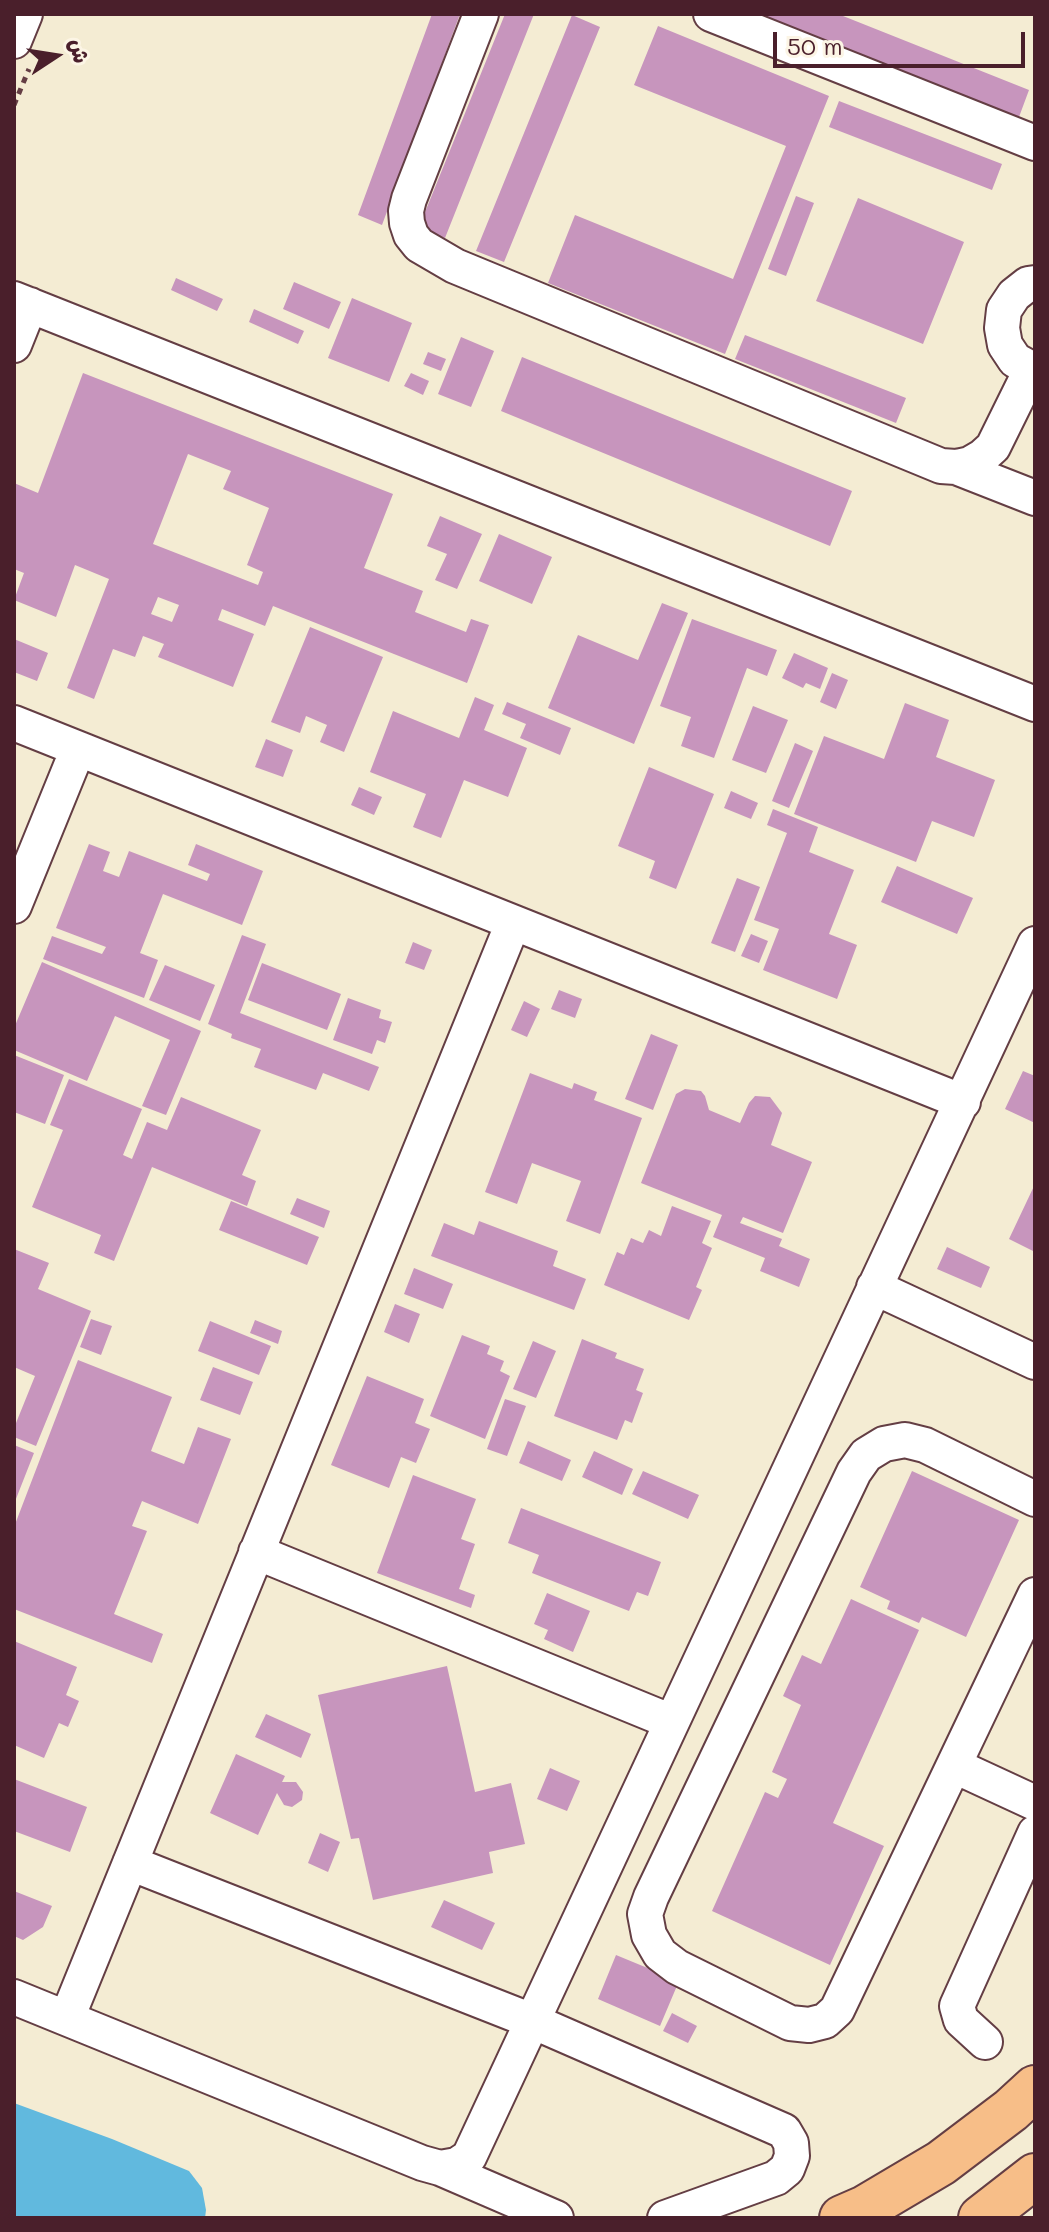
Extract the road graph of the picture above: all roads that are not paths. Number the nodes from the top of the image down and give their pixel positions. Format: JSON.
{"nodes":[{"id":1,"x":25,"y":14,"type":"edge"},
{"id":2,"x":481,"y":14,"type":"edge"},
{"id":3,"x":711,"y":14,"type":"edge"},
{"id":4,"x":14,"y":41,"type":"edge"},
{"id":5,"x":1035,"y":143,"type":"edge"},
{"id":6,"x":1035,"y":283,"type":"edge"},
{"id":7,"x":22,"y":302,"type":"edge"},
{"id":8,"x":14,"y":345,"type":"edge"},
{"id":9,"x":1033,"y":370,"type":"edge"},
{"id":10,"x":956,"y":467,"type":"junction"},
{"id":11,"x":1035,"y":498,"type":"edge"},
{"id":12,"x":1035,"y":704,"type":"edge"},
{"id":13,"x":14,"y":723,"type":"edge"},
{"id":14,"x":78,"y":749,"type":"junction"},
{"id":15,"x":14,"y":906,"type":"edge"},
{"id":16,"x":513,"y":923,"type":"junction"},
{"id":17,"x":1035,"y":944,"type":"edge"},
{"id":18,"x":963,"y":1102,"type":"junction"},
{"id":19,"x":874,"y":1287,"type":"junction"},
{"id":20,"x":1035,"y":1362,"type":"edge"},
{"id":21,"x":1035,"y":1499,"type":"edge"},
{"id":22,"x":256,"y":1552,"type":"junction"},
{"id":23,"x":1035,"y":1595,"type":"edge"},
{"id":24,"x":672,"y":1722,"type":"junction"},
{"id":25,"x":955,"y":1766,"type":"junction"},
{"id":26,"x":1035,"y":1803,"type":"edge"},
{"id":27,"x":1035,"y":1833,"type":"edge"},
{"id":28,"x":130,"y":1863,"type":"junction"},
{"id":29,"x":14,"y":1997,"type":"edge"},
{"id":30,"x":67,"y":2018,"type":"junction"},
{"id":31,"x":532,"y":2021,"type":"junction"},
{"id":32,"x":985,"y":2042,"type":"dead end"},
{"id":33,"x":1035,"y":2088,"type":"edge"},
{"id":34,"x":440,"y":2168,"type":"junction"},
{"id":35,"x":1035,"y":2176,"type":"edge"},
{"id":36,"x":556,"y":2218,"type":"edge"},
{"id":37,"x":665,"y":2218,"type":"edge"},
{"id":38,"x":842,"y":2218,"type":"edge"},
{"id":39,"x":981,"y":2218,"type":"edge"}],
"edges":[{"from":1,"to":4,"type":"street"},
{"from":2,"to":10,"type":"street"},
{"from":3,"to":5,"type":"street"},
{"from":6,"to":9,"type":"street"},
{"from":7,"to":8,"type":"street"},
{"from":7,"to":12,"type":"street"},
{"from":9,"to":10,"type":"street"},
{"from":10,"to":11,"type":"street"},
{"from":13,"to":14,"type":"street"},
{"from":14,"to":15,"type":"street"},
{"from":14,"to":16,"type":"street"},
{"from":16,"to":18,"type":"street"},
{"from":16,"to":22,"type":"street"},
{"from":17,"to":18,"type":"street"},
{"from":18,"to":19,"type":"street"},
{"from":19,"to":20,"type":"street"},
{"from":19,"to":24,"type":"street"},
{"from":21,"to":25,"type":"street"},
{"from":22,"to":24,"type":"street"},
{"from":22,"to":28,"type":"street"},
{"from":23,"to":25,"type":"street"},
{"from":24,"to":31,"type":"street"},
{"from":25,"to":26,"type":"street"},
{"from":27,"to":32,"type":"street"},
{"from":28,"to":30,"type":"street"},
{"from":28,"to":31,"type":"street"},
{"from":29,"to":30,"type":"street"},
{"from":30,"to":34,"type":"street"},
{"from":31,"to":34,"type":"street"},
{"from":31,"to":37,"type":"street"},
{"from":33,"to":38,"type":"highway"},
{"from":34,"to":36,"type":"street"},
{"from":35,"to":39,"type":"highway"}]}
